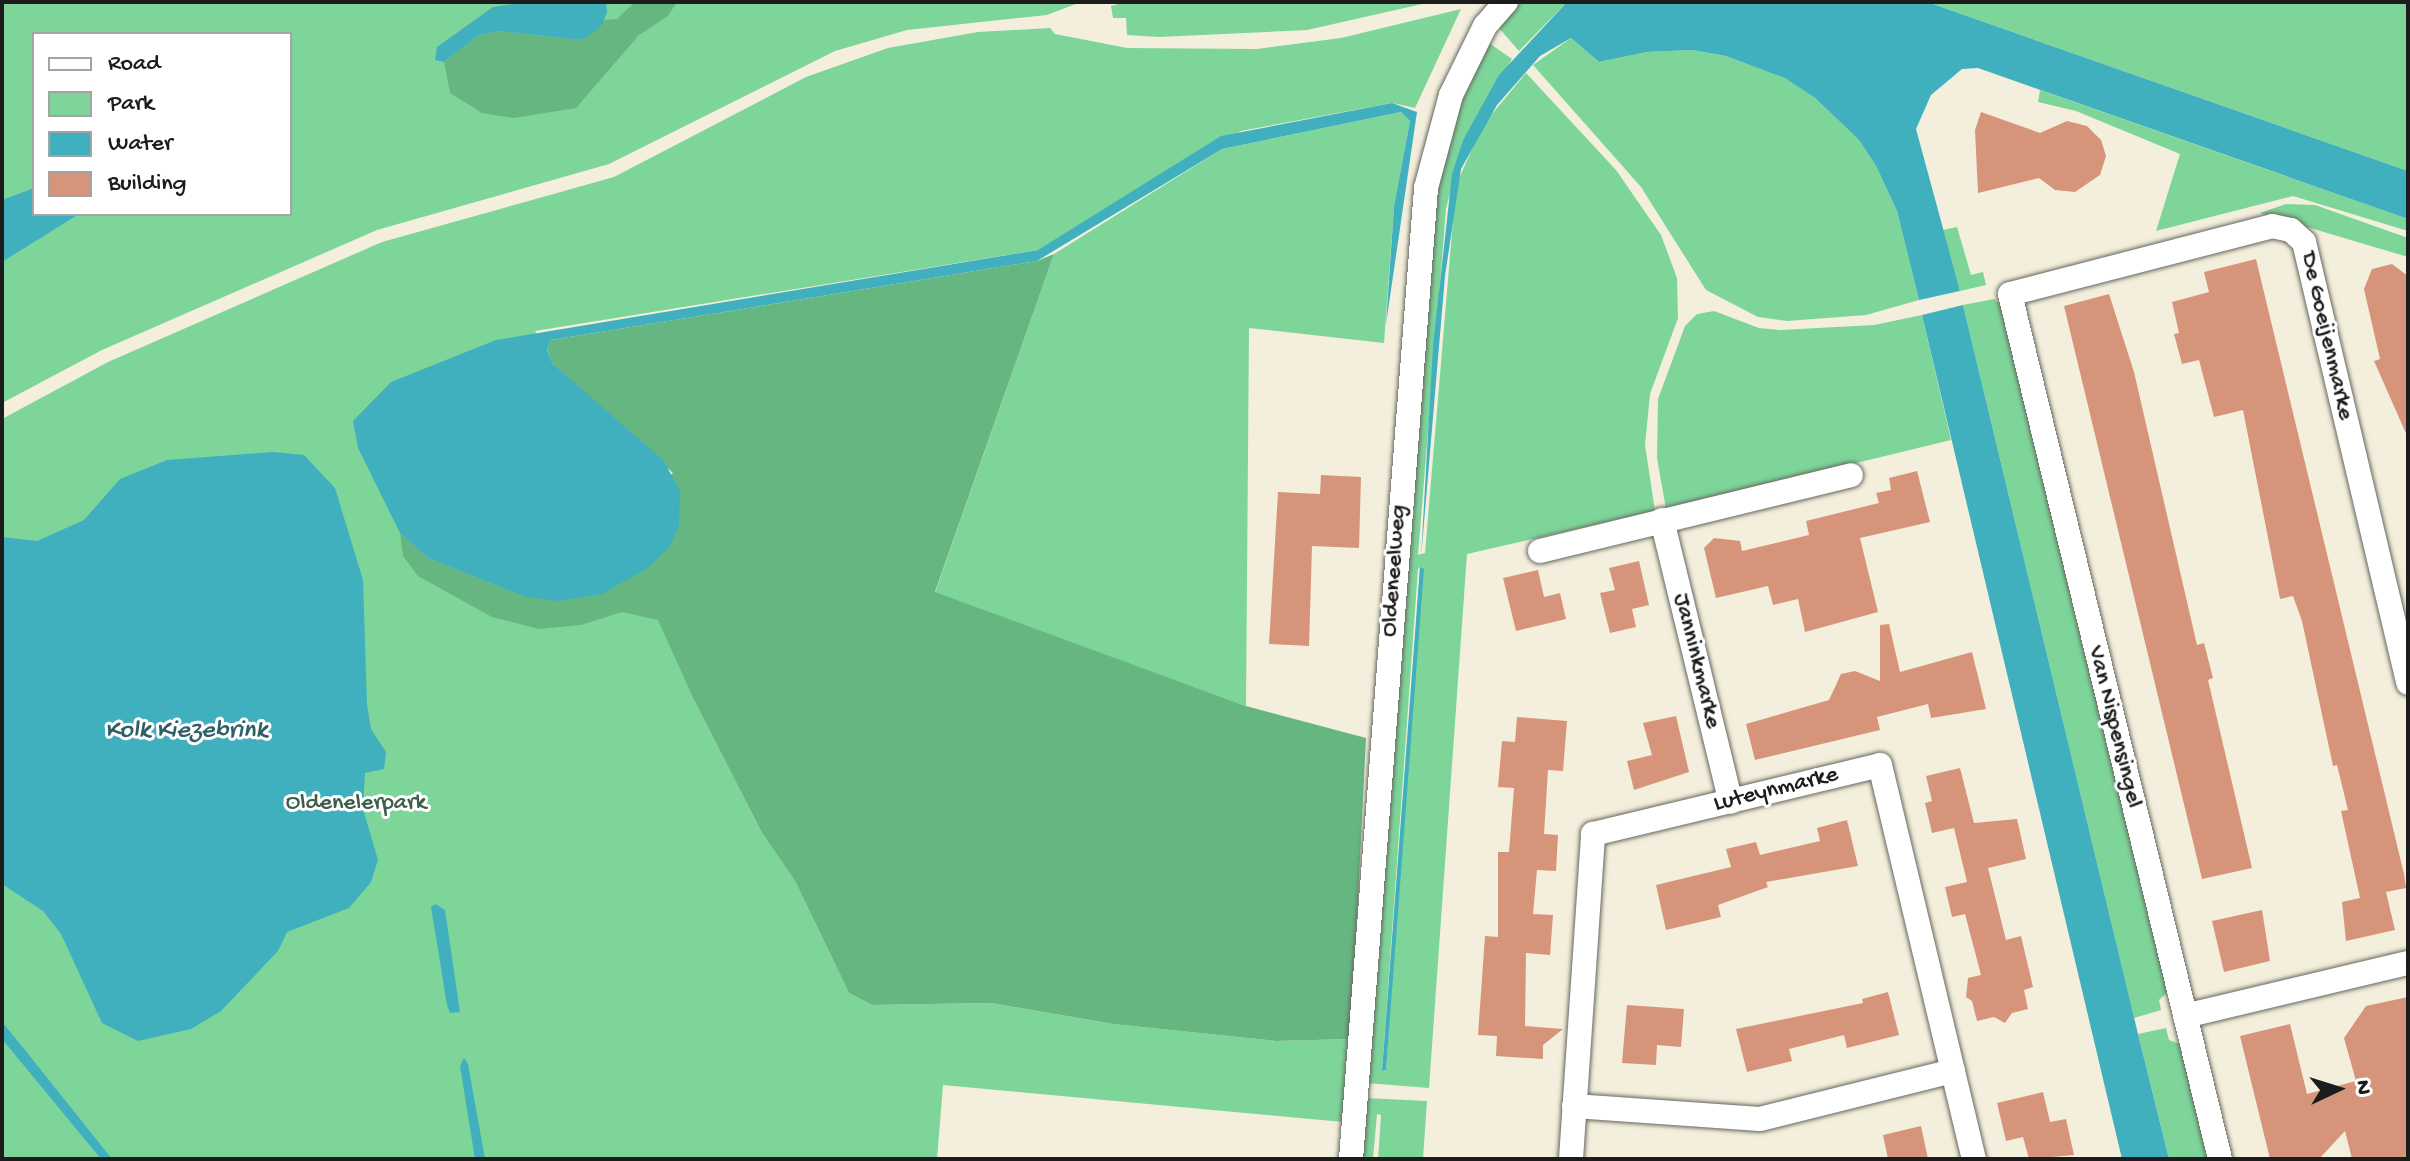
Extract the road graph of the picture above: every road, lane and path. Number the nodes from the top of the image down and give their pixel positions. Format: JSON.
{"nodes":[{"id":1,"x":1506,"y":2,"type":"edge"},
{"id":2,"x":2010,"y":294,"type":"joint"},
{"id":3,"x":1851,"y":475,"type":"dead end"},
{"id":4,"x":1662,"y":520,"type":"junction"},
{"id":5,"x":1540,"y":551,"type":"dead end"},
{"id":6,"x":2408,"y":683,"type":"edge"},
{"id":7,"x":1731,"y":802,"type":"junction"},
{"id":8,"x":2408,"y":963,"type":"edge"},
{"id":9,"x":2185,"y":1016,"type":"junction"},
{"id":10,"x":1953,"y":1071,"type":"junction"},
{"id":11,"x":1574,"y":1106,"type":"junction"},
{"id":12,"x":1351,"y":1159,"type":"edge"},
{"id":13,"x":1571,"y":1159,"type":"edge"},
{"id":14,"x":1974,"y":1159,"type":"edge"},
{"id":15,"x":2220,"y":1159,"type":"edge"}],
"edges":[{"from":1,"to":12,"type":"street","name":"Oldeneelweg"},
{"from":2,"to":6,"type":"street","name":"De Goeijenmarke"},
{"from":2,"to":9,"type":"street","name":"Van Nispensingel"},
{"from":3,"to":4,"type":"street"},
{"from":4,"to":5,"type":"street"},
{"from":4,"to":7,"type":"street","name":"Janninkmarke"},
{"from":7,"to":10,"type":"street","name":"Luteynmarke"},
{"from":7,"to":11,"type":"street","name":"Luteynmarke"},
{"from":8,"to":9,"type":"street"},
{"from":9,"to":15,"type":"street","name":"Van Nispensingel"},
{"from":10,"to":11,"type":"street"},
{"from":10,"to":14,"type":"street","name":"Luteynmarke"},
{"from":11,"to":13,"type":"street","name":"Luteynmarke"}]}
